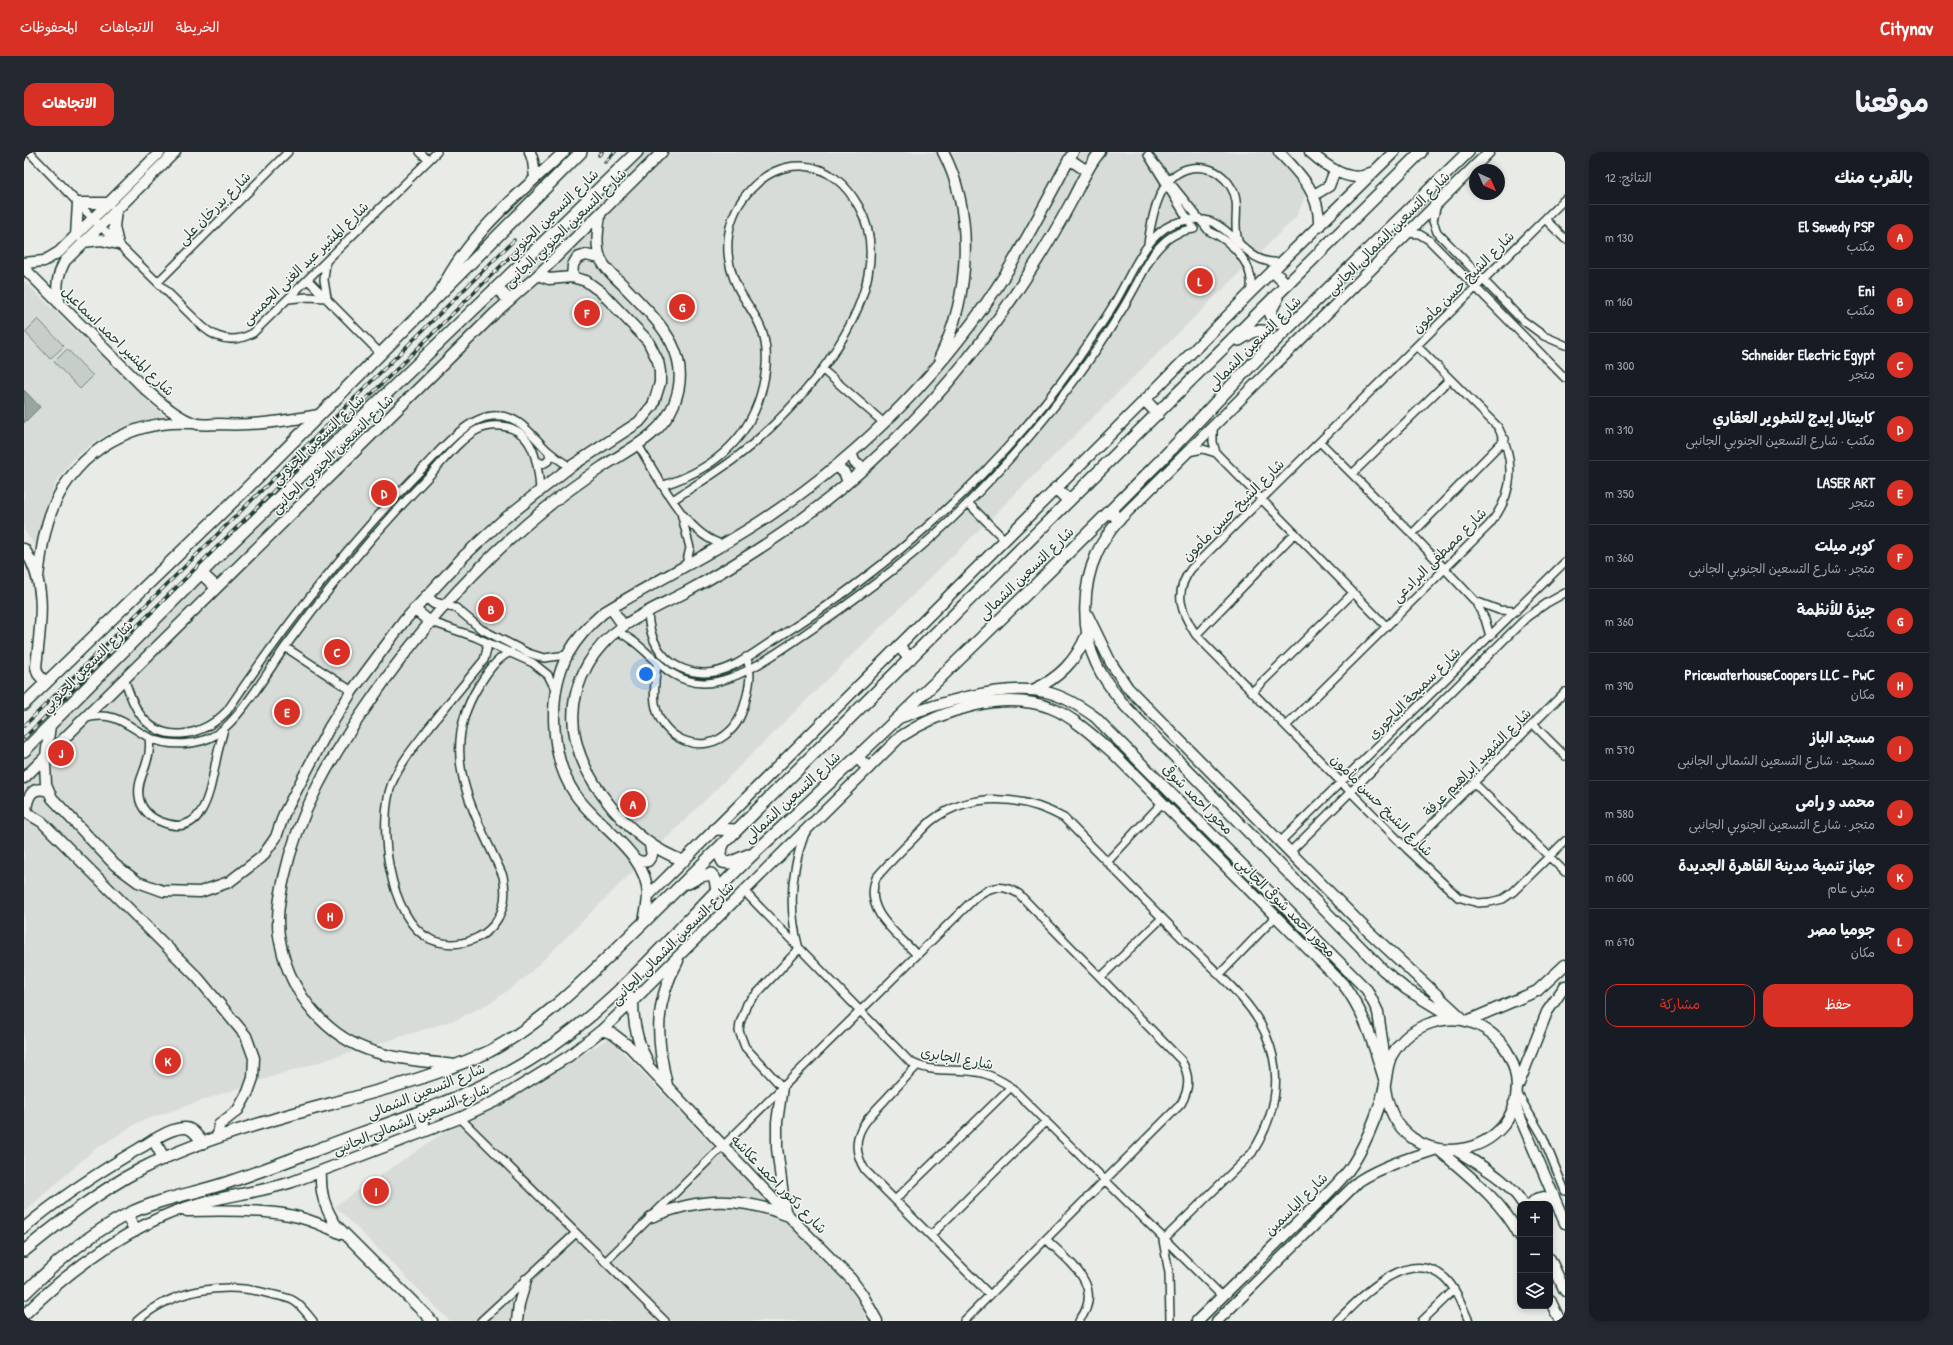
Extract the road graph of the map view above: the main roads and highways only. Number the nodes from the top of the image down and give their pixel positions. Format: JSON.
{"nodes":[{"id":1,"x":580,"y":152,"type":"edge"},
{"id":2,"x":637,"y":152,"type":"edge"},
{"id":3,"x":1421,"y":152,"type":"edge"},
{"id":4,"x":1468,"y":152,"type":"edge"},
{"id":5,"x":1273,"y":271,"type":"road end"},
{"id":6,"x":1287,"y":285,"type":"junction"},
{"id":7,"x":497,"y":288,"type":"junction"},
{"id":8,"x":510,"y":300,"type":"road end"},
{"id":9,"x":1296,"y":321,"type":"junction"},
{"id":10,"x":1264,"y":352,"type":"junction"},
{"id":11,"x":1217,"y":356,"type":"junction"},
{"id":12,"x":1145,"y":400,"type":"road end"},
{"id":13,"x":1158,"y":414,"type":"junction"},
{"id":14,"x":1056,"y":488,"type":"road end"},
{"id":15,"x":1068,"y":501,"type":"junction"},
{"id":16,"x":1110,"y":511,"type":"junction"},
{"id":17,"x":1118,"y":520,"type":"road end"},
{"id":18,"x":201,"y":573,"type":"junction"},
{"id":19,"x":216,"y":587,"type":"road end"},
{"id":20,"x":898,"y":646,"type":"road end"},
{"id":21,"x":910,"y":658,"type":"junction"},
{"id":22,"x":24,"y":704,"type":"edge"},
{"id":23,"x":24,"y":751,"type":"edge"},
{"id":24,"x":857,"y":757,"type":"junction"},
{"id":25,"x":868,"y":768,"type":"road end"},
{"id":26,"x":716,"y":829,"type":"road end"},
{"id":27,"x":736,"y":830,"type":"junction"},
{"id":28,"x":724,"y":842,"type":"junction"},
{"id":29,"x":755,"y":852,"type":"junction"},
{"id":30,"x":679,"y":887,"type":"junction"},
{"id":31,"x":717,"y":891,"type":"junction"},
{"id":32,"x":620,"y":988,"type":"junction"},
{"id":33,"x":633,"y":1002,"type":"road end"},
{"id":34,"x":419,"y":1112,"type":"junction"},
{"id":35,"x":425,"y":1130,"type":"road end"},
{"id":36,"x":154,"y":1140,"type":"road end"},
{"id":37,"x":164,"y":1159,"type":"junction"},
{"id":38,"x":127,"y":1215,"type":"junction"},
{"id":39,"x":135,"y":1230,"type":"road end"},
{"id":40,"x":24,"y":1251,"type":"edge"},
{"id":41,"x":24,"y":1294,"type":"edge"}],
"edges":[{"from":1,"to":22,"type":"main road","name":"شارع التسعين الجنوبي"},
{"from":2,"to":7,"type":"main road","name":"شارع التسعين الجنوبي"},
{"from":3,"to":6,"type":"main road","name":"شارع التسعين الشمالى"},
{"from":4,"to":9,"type":"main road","name":"شارع التسعين الشمالى"},
{"from":5,"to":6,"type":"main road"},
{"from":6,"to":9,"type":"main road"},
{"from":6,"to":11,"type":"main road","name":"شارع التسعين الشمالى"},
{"from":7,"to":8,"type":"main road"},
{"from":7,"to":18,"type":"main road","name":"شارع التسعين الجنوبي"},
{"from":9,"to":10,"type":"main road","name":"شارع التسعين الشمالى"},
{"from":10,"to":11,"type":"main road"},
{"from":10,"to":16,"type":"main road","name":"شارع التسعين الشمالى"},
{"from":11,"to":13,"type":"main road","name":"شارع التسعين الشمالى"},
{"from":12,"to":13,"type":"main road"},
{"from":13,"to":15,"type":"main road","name":"شارع التسعين الشمالى"},
{"from":14,"to":15,"type":"main road"},
{"from":15,"to":21,"type":"main road","name":"شارع التسعين الشمالى"},
{"from":16,"to":17,"type":"main road"},
{"from":16,"to":24,"type":"main road","name":"شارع التسعين الشمالى"},
{"from":18,"to":19,"type":"main road"},
{"from":18,"to":23,"type":"main road","name":"شارع التسعين الجنوبي"},
{"from":20,"to":21,"type":"main road"},
{"from":21,"to":27,"type":"main road","name":"شارع التسعين الشمالى"},
{"from":24,"to":25,"type":"main road"},
{"from":24,"to":29,"type":"main road","name":"شارع التسعين الشمالى"},
{"from":26,"to":27,"type":"main road"},
{"from":27,"to":28,"type":"main road","name":"شارع التسعين الشمالى"},
{"from":28,"to":29,"type":"main road"},
{"from":28,"to":30,"type":"main road","name":"شارع التسعين الشمالى"},
{"from":29,"to":31,"type":"main road","name":"شارع التسعين الشمالى"},
{"from":30,"to":31,"type":"main road"},
{"from":30,"to":37,"type":"main road","name":"شارع التسعين الشمالى"},
{"from":31,"to":32,"type":"main road","name":"شارع التسعين الشمالى"},
{"from":32,"to":33,"type":"main road"},
{"from":32,"to":34,"type":"main road","name":"شارع التسعين الشمالى"},
{"from":34,"to":35,"type":"main road"},
{"from":34,"to":38,"type":"main road","name":"شارع التسعين الشمالى"},
{"from":36,"to":37,"type":"main road"},
{"from":37,"to":40,"type":"main road","name":"شارع التسعين الشمالى"},
{"from":38,"to":39,"type":"main road"},
{"from":38,"to":41,"type":"main road","name":"شارع التسعين الشمالى"}]}
